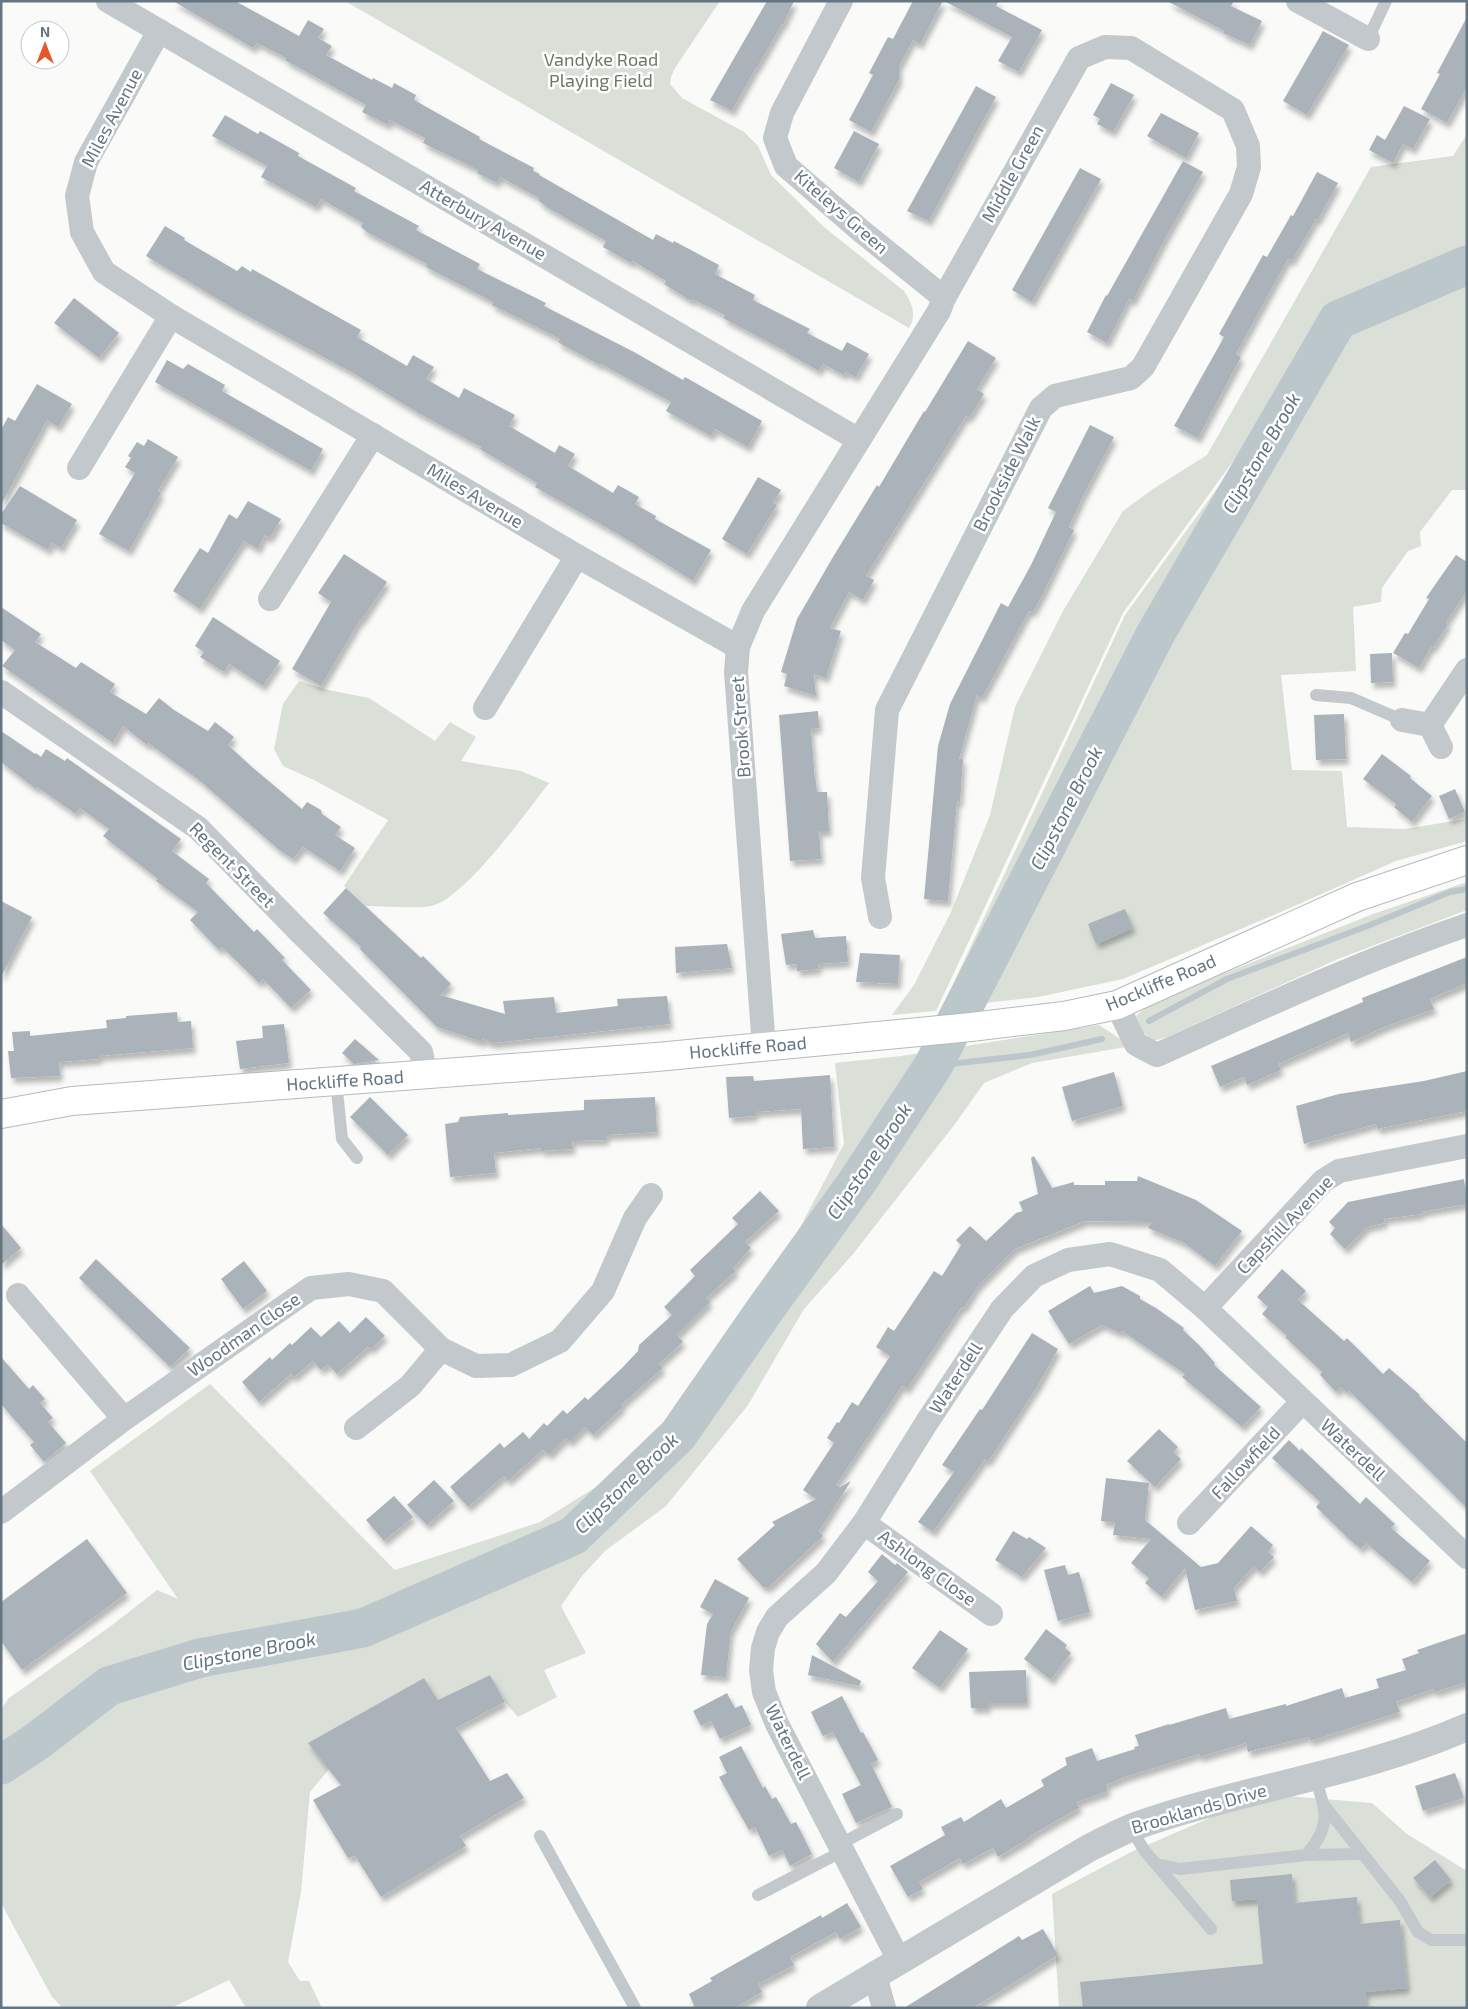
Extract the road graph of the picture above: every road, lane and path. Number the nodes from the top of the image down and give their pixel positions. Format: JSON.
{"nodes":[{"id":1,"x":108,"y":1,"type":"edge"},
{"id":2,"x":841,"y":1,"type":"edge"},
{"id":3,"x":1298,"y":1,"type":"edge"},
{"id":4,"x":1386,"y":1,"type":"edge"},
{"id":5,"x":159,"y":31,"type":"junction"},
{"id":6,"x":1368,"y":39,"type":"joint"},
{"id":7,"x":1233,"y":110,"type":"joint"},
{"id":8,"x":944,"y":298,"type":"junction"},
{"id":9,"x":171,"y":316,"type":"junction"},
{"id":10,"x":372,"y":435,"type":"junction"},
{"id":11,"x":859,"y":440,"type":"junction"},
{"id":12,"x":79,"y":468,"type":"dead end"},
{"id":13,"x":577,"y":556,"type":"junction"},
{"id":14,"x":270,"y":599,"type":"dead end"},
{"id":15,"x":738,"y":647,"type":"junction"},
{"id":16,"x":1467,"y":670,"type":"edge"},
{"id":17,"x":1,"y":692,"type":"edge"},
{"id":18,"x":1316,"y":695,"type":"dead end"},
{"id":19,"x":485,"y":708,"type":"dead end"},
{"id":20,"x":1402,"y":720,"type":"joint"},
{"id":21,"x":1430,"y":725,"type":"junction"},
{"id":22,"x":1441,"y":748,"type":"dead end"},
{"id":23,"x":1467,"y":860,"type":"edge"},
{"id":24,"x":880,"y":917,"type":"dead end"},
{"id":25,"x":1467,"y":924,"type":"edge"},
{"id":26,"x":1117,"y":1005,"type":"junction"},
{"id":27,"x":764,"y":1047,"type":"junction"},
{"id":28,"x":426,"y":1075,"type":"junction"},
{"id":29,"x":336,"y":1081,"type":"junction"},
{"id":30,"x":1,"y":1114,"type":"edge"},
{"id":31,"x":1467,"y":1146,"type":"edge"},
{"id":32,"x":357,"y":1158,"type":"dead end"},
{"id":33,"x":651,"y":1195,"type":"dead end"},
{"id":34,"x":18,"y":1294,"type":"dead end"},
{"id":35,"x":1205,"y":1308,"type":"junction"},
{"id":36,"x":442,"y":1349,"type":"junction"},
{"id":37,"x":1302,"y":1402,"type":"junction"},
{"id":38,"x":124,"y":1419,"type":"junction"},
{"id":39,"x":356,"y":1428,"type":"dead end"},
{"id":40,"x":1,"y":1512,"type":"edge"},
{"id":41,"x":864,"y":1523,"type":"junction"},
{"id":42,"x":1189,"y":1523,"type":"dead end"},
{"id":43,"x":1467,"y":1557,"type":"edge"},
{"id":44,"x":991,"y":1614,"type":"dead end"},
{"id":45,"x":1467,"y":1727,"type":"edge"},
{"id":46,"x":1315,"y":1777,"type":"junction"},
{"id":47,"x":1324,"y":1805,"type":"junction"},
{"id":48,"x":897,"y":1814,"type":"dead end"},
{"id":49,"x":1131,"y":1828,"type":"junction"},
{"id":50,"x":540,"y":1836,"type":"dead end"},
{"id":51,"x":841,"y":1848,"type":"junction"},
{"id":52,"x":1362,"y":1854,"type":"junction"},
{"id":53,"x":1306,"y":1855,"type":"junction"},
{"id":54,"x":1156,"y":1864,"type":"junction"},
{"id":55,"x":758,"y":1895,"type":"dead end"},
{"id":56,"x":1211,"y":1929,"type":"dead end"},
{"id":57,"x":1467,"y":1940,"type":"edge"},
{"id":58,"x":900,"y":1962,"type":"junction"},
{"id":59,"x":875,"y":1976,"type":"junction"},
{"id":60,"x":635,"y":2008,"type":"edge"},
{"id":61,"x":820,"y":2008,"type":"edge"},
{"id":62,"x":884,"y":2008,"type":"edge"}],
"edges":[{"from":1,"to":5,"type":"street","name":"Atterbury Avenue"},
{"from":2,"to":8,"type":"street","name":"Kiteleys Green"},
{"from":3,"to":6,"type":"street"},
{"from":4,"to":6,"type":"lane"},
{"from":5,"to":9,"type":"street","name":"Miles Avenue"},
{"from":5,"to":11,"type":"street","name":"Atterbury Avenue"},
{"from":7,"to":8,"type":"street","name":"Middle Green"},
{"from":7,"to":24,"type":"street","name":"Brookside Walk"},
{"from":8,"to":11,"type":"street","name":"Middle Green"},
{"from":9,"to":10,"type":"street","name":"Miles Avenue"},
{"from":9,"to":12,"type":"street"},
{"from":10,"to":13,"type":"street","name":"Miles Avenue"},
{"from":10,"to":14,"type":"street"},
{"from":11,"to":15,"type":"street","name":"Brook Street"},
{"from":13,"to":15,"type":"street","name":"Miles Avenue"},
{"from":13,"to":19,"type":"street"},
{"from":15,"to":27,"type":"street","name":"Brook Street"},
{"from":16,"to":21,"type":"street"},
{"from":17,"to":28,"type":"street","name":"Regent Street"},
{"from":18,"to":20,"type":"lane"},
{"from":20,"to":21,"type":"street"},
{"from":21,"to":22,"type":"street"},
{"from":23,"to":26,"type":"main road","name":"Hockliffe Road"},
{"from":25,"to":26,"type":"street"},
{"from":26,"to":27,"type":"main road","name":"Hockliffe Road"},
{"from":27,"to":28,"type":"main road","name":"Hockliffe Road"},
{"from":28,"to":29,"type":"main road","name":"Hockliffe Road"},
{"from":29,"to":30,"type":"main road","name":"Hockliffe Road"},
{"from":29,"to":32,"type":"lane"},
{"from":31,"to":35,"type":"street","name":"Capshill Avenue"},
{"from":33,"to":36,"type":"street","name":"Woodman Close"},
{"from":34,"to":38,"type":"street"},
{"from":35,"to":37,"type":"street","name":"Waterdell"},
{"from":35,"to":41,"type":"street","name":"Waterdell"},
{"from":36,"to":38,"type":"street","name":"Woodman Close"},
{"from":36,"to":39,"type":"street"},
{"from":37,"to":42,"type":"street","name":"Fallowfield"},
{"from":37,"to":43,"type":"street","name":"Waterdell"},
{"from":38,"to":40,"type":"street","name":"Woodman Close"},
{"from":41,"to":44,"type":"street","name":"Ashlong Close"},
{"from":41,"to":51,"type":"street","name":"Waterdell"},
{"from":45,"to":46,"type":"street","name":"Brooklands Drive"},
{"from":46,"to":47,"type":"lane"},
{"from":46,"to":49,"type":"street","name":"Brooklands Drive"},
{"from":47,"to":52,"type":"lane"},
{"from":47,"to":53,"type":"lane"},
{"from":48,"to":51,"type":"lane"},
{"from":49,"to":54,"type":"lane"},
{"from":49,"to":58,"type":"street","name":"Brooklands Drive"},
{"from":50,"to":60,"type":"lane"},
{"from":51,"to":55,"type":"lane"},
{"from":51,"to":58,"type":"street","name":"Waterdell"},
{"from":52,"to":53,"type":"lane"},
{"from":52,"to":57,"type":"lane"},
{"from":53,"to":54,"type":"lane"},
{"from":54,"to":56,"type":"lane"},
{"from":58,"to":59,"type":"street","name":"Brooklands Drive"},
{"from":59,"to":61,"type":"street","name":"Brooklands Drive"},
{"from":59,"to":62,"type":"street"}]}
